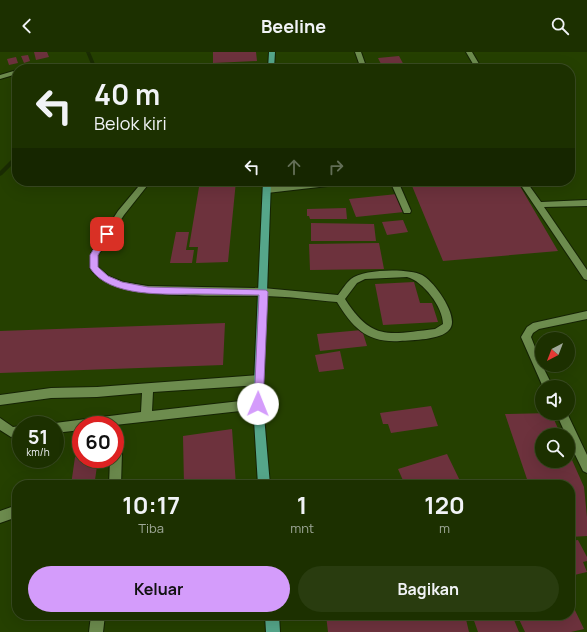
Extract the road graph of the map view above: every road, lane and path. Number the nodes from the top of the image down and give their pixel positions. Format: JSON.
{"nodes":[{"id":1,"x":272,"y":52,"type":"edge"},
{"id":2,"x":358,"y":52,"type":"edge"},
{"id":3,"x":469,"y":52,"type":"edge"},
{"id":4,"x":271,"y":64,"type":"edge"},
{"id":5,"x":362,"y":64,"type":"edge"},
{"id":6,"x":476,"y":64,"type":"edge"},
{"id":7,"x":12,"y":74,"type":"edge"},
{"id":8,"x":12,"y":75,"type":"edge"},
{"id":9,"x":0,"y":77,"type":"edge"},
{"id":10,"x":0,"y":84,"type":"edge"},
{"id":11,"x":143,"y":186,"type":"edge"},
{"id":12,"x":267,"y":186,"type":"edge"},
{"id":13,"x":396,"y":186,"type":"edge"},
{"id":14,"x":525,"y":186,"type":"edge"},
{"id":15,"x":587,"y":203,"type":"edge"},
{"id":16,"x":538,"y":206,"type":"junction"},
{"id":17,"x":407,"y":211,"type":"dead end"},
{"id":18,"x":587,"y":276,"type":"edge"},
{"id":19,"x":264,"y":292,"type":"junction"},
{"id":20,"x":340,"y":299,"type":"junction"},
{"id":21,"x":587,"y":315,"type":"edge"},
{"id":22,"x":259,"y":380,"type":"junction"},
{"id":23,"x":545,"y":380,"type":"edge"},
{"id":24,"x":148,"y":388,"type":"junction"},
{"id":25,"x":0,"y":400,"type":"edge"},
{"id":26,"x":258,"y":404,"type":"junction"},
{"id":27,"x":146,"y":417,"type":"junction"},
{"id":28,"x":564,"y":420,"type":"edge"},
{"id":29,"x":0,"y":423,"type":"edge"},
{"id":30,"x":64,"y":427,"type":"edge"},
{"id":31,"x":12,"y":432,"type":"edge"},
{"id":32,"x":587,"y":467,"type":"edge"},
{"id":33,"x":115,"y":468,"type":"edge"},
{"id":34,"x":114,"y":480,"type":"edge"},
{"id":35,"x":264,"y":480,"type":"edge"},
{"id":36,"x":12,"y":512,"type":"edge"},
{"id":37,"x":0,"y":517,"type":"edge"},
{"id":38,"x":97,"y":620,"type":"edge"},
{"id":39,"x":272,"y":620,"type":"edge"},
{"id":40,"x":96,"y":632,"type":"edge"},
{"id":41,"x":273,"y":632,"type":"edge"}],
"edges":[{"from":1,"to":4,"type":"main road"},
{"from":2,"to":5,"type":"street"},
{"from":3,"to":6,"type":"street"},
{"from":7,"to":9,"type":"street"},
{"from":8,"to":10,"type":"street"},
{"from":11,"to":19,"type":"street"},
{"from":12,"to":19,"type":"main road"},
{"from":13,"to":17,"type":"street"},
{"from":14,"to":16,"type":"street"},
{"from":15,"to":16,"type":"street"},
{"from":16,"to":18,"type":"street"},
{"from":19,"to":20,"type":"street"},
{"from":19,"to":22,"type":"main road"},
{"from":20,"to":20,"type":"street"},
{"from":21,"to":23,"type":"street"},
{"from":22,"to":24,"type":"street"},
{"from":22,"to":26,"type":"main road"},
{"from":24,"to":25,"type":"street"},
{"from":24,"to":27,"type":"street"},
{"from":26,"to":27,"type":"street"},
{"from":26,"to":35,"type":"main road"},
{"from":27,"to":30,"type":"street"},
{"from":28,"to":32,"type":"street"},
{"from":29,"to":31,"type":"street"},
{"from":33,"to":34,"type":"street"},
{"from":36,"to":37,"type":"street"},
{"from":38,"to":40,"type":"street"},
{"from":39,"to":41,"type":"main road"}]}
